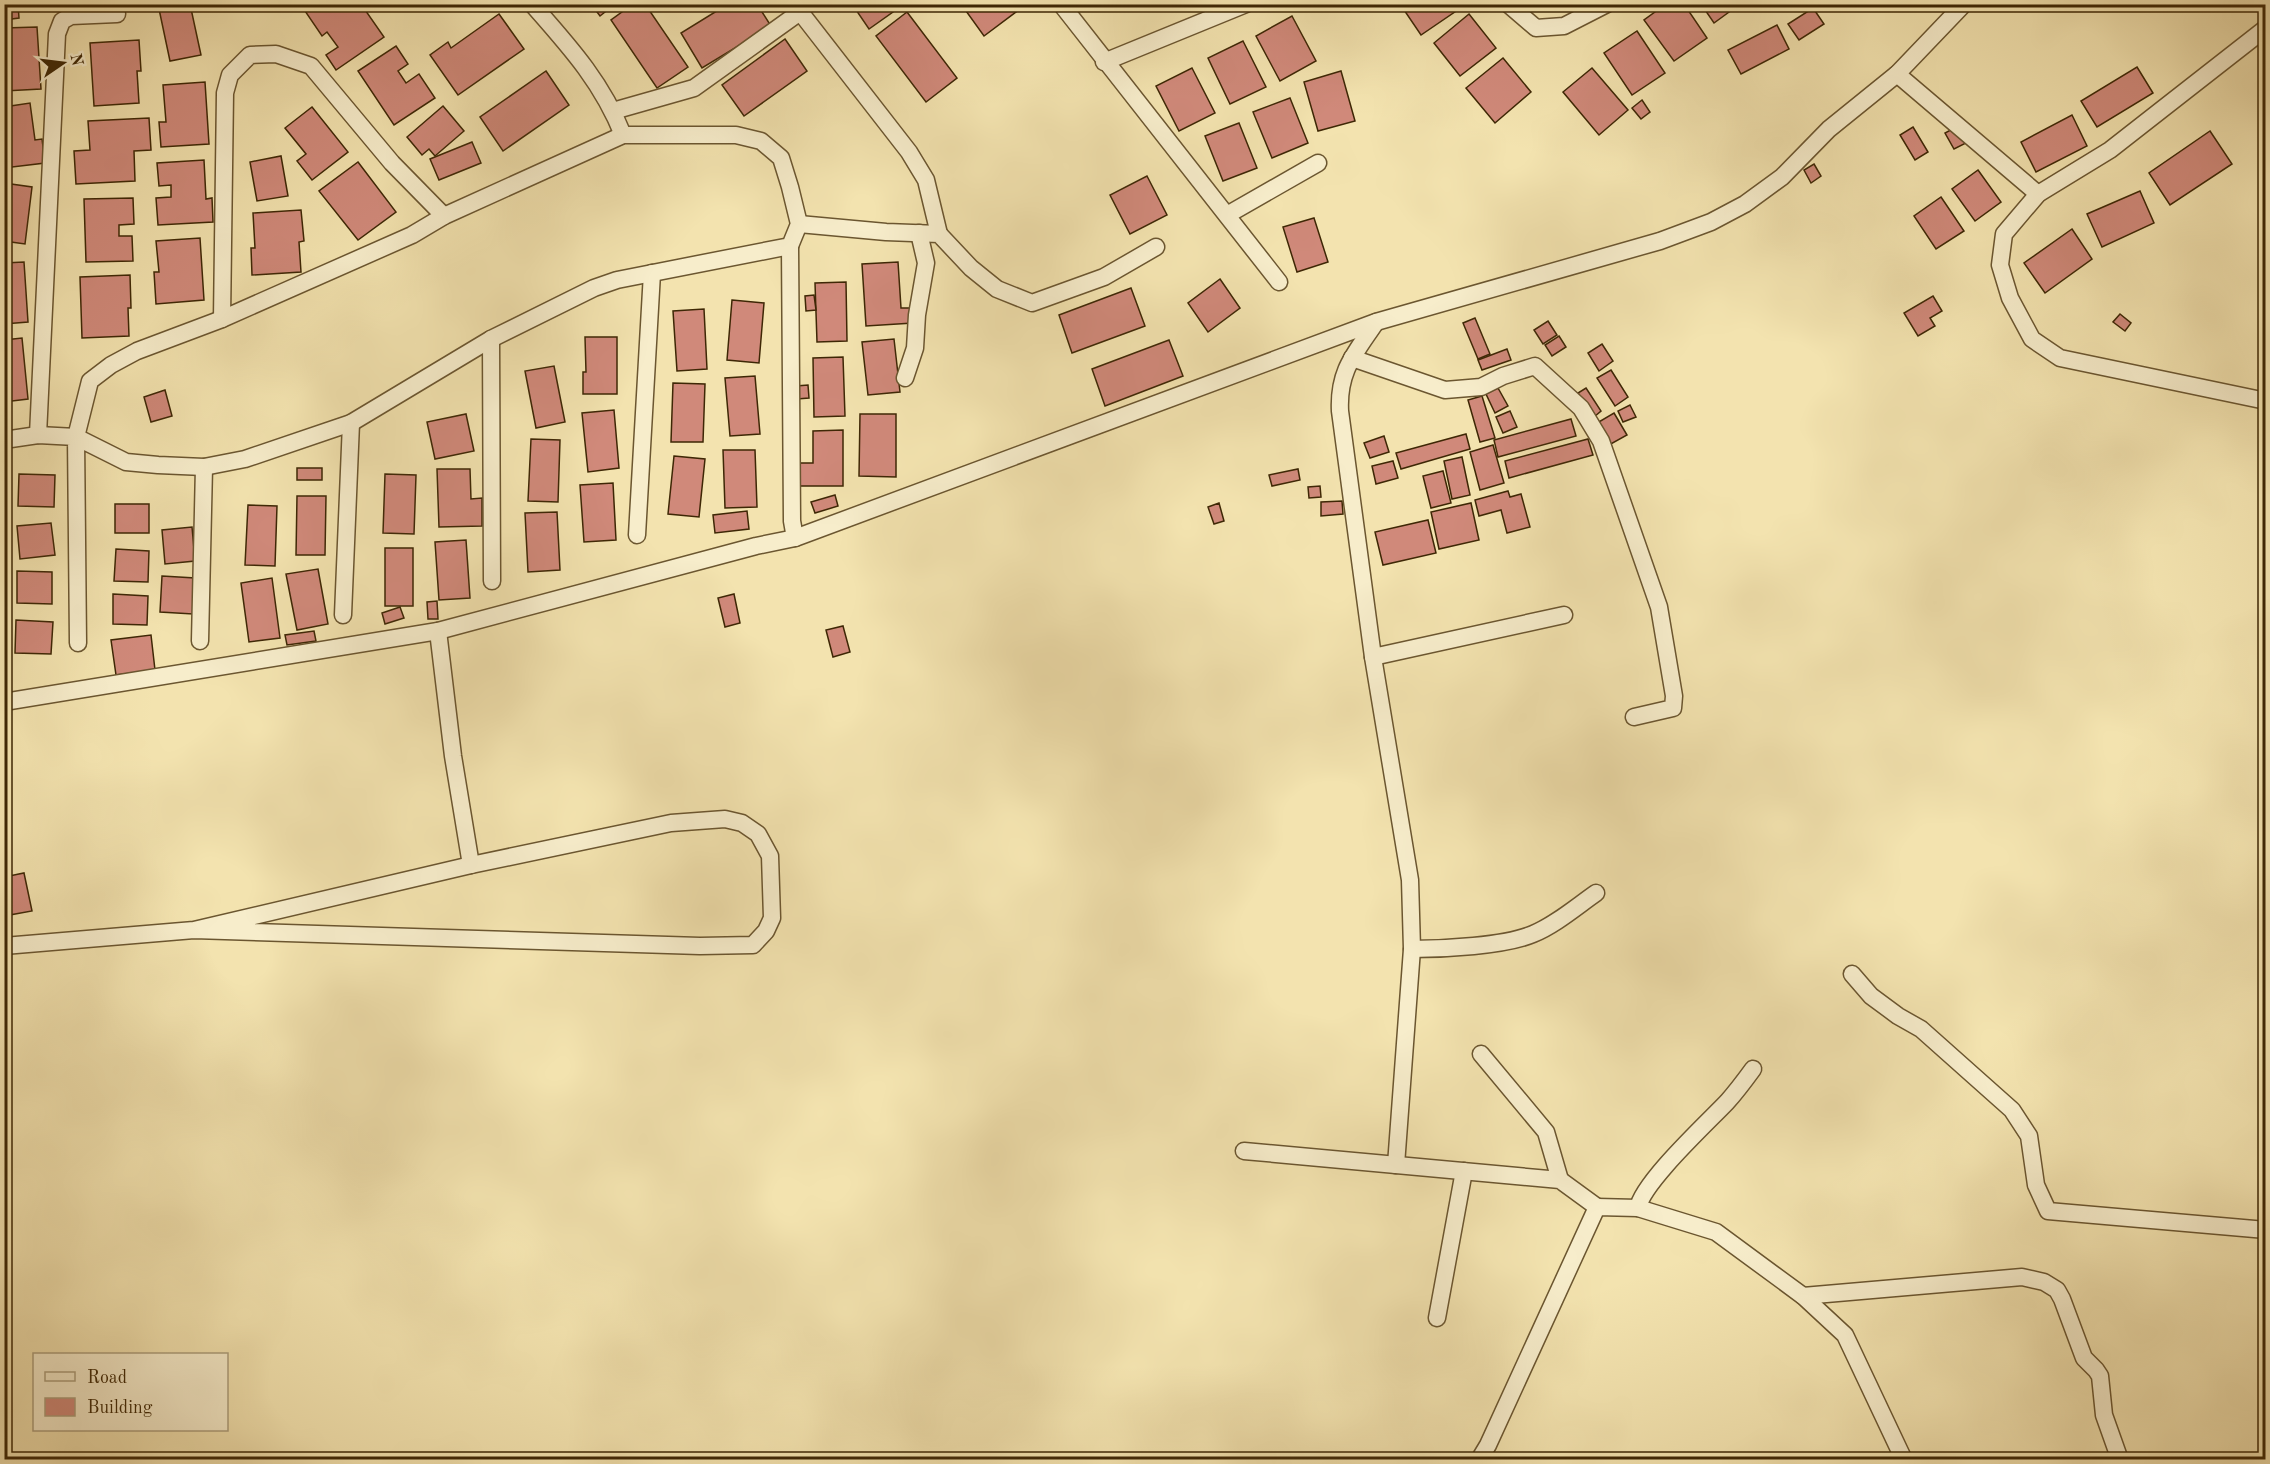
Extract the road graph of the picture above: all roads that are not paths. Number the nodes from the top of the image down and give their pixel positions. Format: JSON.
{"nodes":[{"id":1,"x":532,"y":4,"type":"edge"},
{"id":2,"x":1061,"y":4,"type":"edge"},
{"id":3,"x":1246,"y":4,"type":"edge"},
{"id":4,"x":1508,"y":4,"type":"edge"},
{"id":5,"x":1607,"y":4,"type":"edge"},
{"id":6,"x":1964,"y":4,"type":"edge"},
{"id":7,"x":797,"y":8,"type":"edge"},
{"id":8,"x":117,"y":14,"type":"dead end"},
{"id":9,"x":2265,"y":28,"type":"edge"},
{"id":10,"x":1104,"y":62,"type":"junction"},
{"id":11,"x":1897,"y":74,"type":"junction"},
{"id":12,"x":614,"y":111,"type":"junction"},
{"id":13,"x":623,"y":135,"type":"junction"},
{"id":14,"x":1318,"y":163,"type":"dead end"},
{"id":15,"x":2038,"y":194,"type":"junction"},
{"id":16,"x":1227,"y":215,"type":"junction"},
{"id":17,"x":444,"y":216,"type":"junction"},
{"id":18,"x":799,"y":224,"type":"junction"},
{"id":19,"x":919,"y":233,"type":"junction"},
{"id":20,"x":939,"y":234,"type":"junction"},
{"id":21,"x":790,"y":246,"type":"junction"},
{"id":22,"x":1156,"y":247,"type":"dead end"},
{"id":23,"x":652,"y":273,"type":"junction"},
{"id":24,"x":1279,"y":282,"type":"dead end"},
{"id":25,"x":222,"y":318,"type":"junction"},
{"id":26,"x":1376,"y":322,"type":"junction"},
{"id":27,"x":491,"y":339,"type":"junction"},
{"id":28,"x":1352,"y":358,"type":"junction"},
{"id":29,"x":905,"y":378,"type":"dead end"},
{"id":30,"x":2265,"y":401,"type":"edge"},
{"id":31,"x":351,"y":423,"type":"junction"},
{"id":32,"x":38,"y":435,"type":"junction"},
{"id":33,"x":75,"y":437,"type":"junction"},
{"id":34,"x":4,"y":440,"type":"edge"},
{"id":35,"x":204,"y":467,"type":"junction"},
{"id":36,"x":637,"y":535,"type":"dead end"},
{"id":37,"x":795,"y":538,"type":"junction"},
{"id":38,"x":492,"y":581,"type":"dead end"},
{"id":39,"x":343,"y":615,"type":"dead end"},
{"id":40,"x":1564,"y":615,"type":"dead end"},
{"id":41,"x":438,"y":632,"type":"junction"},
{"id":42,"x":200,"y":641,"type":"dead end"},
{"id":43,"x":78,"y":643,"type":"dead end"},
{"id":44,"x":1373,"y":657,"type":"junction"},
{"id":45,"x":4,"y":702,"type":"edge"},
{"id":46,"x":1634,"y":717,"type":"dead end"},
{"id":47,"x":471,"y":865,"type":"junction"},
{"id":48,"x":1596,"y":893,"type":"dead end"},
{"id":49,"x":194,"y":930,"type":"junction"},
{"id":50,"x":4,"y":946,"type":"edge"},
{"id":51,"x":1412,"y":949,"type":"junction"},
{"id":52,"x":1852,"y":974,"type":"dead end"},
{"id":53,"x":1481,"y":1054,"type":"dead end"},
{"id":54,"x":1754,"y":1069,"type":"dead end"},
{"id":55,"x":1244,"y":1152,"type":"dead end"},
{"id":56,"x":1396,"y":1165,"type":"junction"},
{"id":57,"x":1464,"y":1171,"type":"junction"},
{"id":58,"x":1560,"y":1180,"type":"junction"},
{"id":59,"x":1597,"y":1207,"type":"junction"},
{"id":60,"x":1638,"y":1209,"type":"junction"},
{"id":61,"x":2265,"y":1230,"type":"edge"},
{"id":62,"x":1803,"y":1296,"type":"junction"},
{"id":63,"x":1437,"y":1318,"type":"dead end"},
{"id":64,"x":1479,"y":1460,"type":"edge"},
{"id":65,"x":1904,"y":1460,"type":"edge"},
{"id":66,"x":2120,"y":1460,"type":"edge"}],
"edges":[{"from":1,"to":12,"type":"street"},
{"from":2,"to":10,"type":"street"},
{"from":3,"to":10,"type":"street"},
{"from":4,"to":5,"type":"street"},
{"from":6,"to":11,"type":"street"},
{"from":7,"to":12,"type":"street"},
{"from":7,"to":20,"type":"street"},
{"from":8,"to":32,"type":"street"},
{"from":9,"to":15,"type":"street"},
{"from":10,"to":16,"type":"street"},
{"from":11,"to":15,"type":"street"},
{"from":11,"to":26,"type":"street"},
{"from":12,"to":13,"type":"street"},
{"from":13,"to":17,"type":"street"},
{"from":13,"to":18,"type":"street"},
{"from":14,"to":16,"type":"street"},
{"from":15,"to":30,"type":"street"},
{"from":16,"to":24,"type":"street"},
{"from":17,"to":25,"type":"street"},
{"from":17,"to":25,"type":"street"},
{"from":18,"to":19,"type":"street"},
{"from":18,"to":21,"type":"street"},
{"from":19,"to":20,"type":"street"},
{"from":19,"to":29,"type":"street"},
{"from":20,"to":22,"type":"street"},
{"from":21,"to":23,"type":"street"},
{"from":21,"to":37,"type":"street"},
{"from":23,"to":27,"type":"street"},
{"from":23,"to":36,"type":"street"},
{"from":25,"to":33,"type":"street"},
{"from":26,"to":28,"type":"street"},
{"from":26,"to":37,"type":"street"},
{"from":27,"to":31,"type":"street"},
{"from":27,"to":38,"type":"street"},
{"from":28,"to":44,"type":"street"},
{"from":28,"to":46,"type":"street"},
{"from":31,"to":35,"type":"street"},
{"from":31,"to":39,"type":"street"},
{"from":32,"to":33,"type":"street"},
{"from":32,"to":34,"type":"street"},
{"from":33,"to":35,"type":"street"},
{"from":33,"to":43,"type":"street"},
{"from":35,"to":42,"type":"street"},
{"from":37,"to":41,"type":"street"},
{"from":40,"to":44,"type":"street"},
{"from":41,"to":45,"type":"street"},
{"from":41,"to":47,"type":"street"},
{"from":44,"to":51,"type":"street"},
{"from":47,"to":49,"type":"street"},
{"from":47,"to":49,"type":"street"},
{"from":48,"to":51,"type":"street"},
{"from":49,"to":50,"type":"street"},
{"from":51,"to":56,"type":"street"},
{"from":52,"to":61,"type":"street"},
{"from":53,"to":58,"type":"street"},
{"from":54,"to":60,"type":"street"},
{"from":55,"to":56,"type":"street"},
{"from":56,"to":57,"type":"street"},
{"from":57,"to":58,"type":"street"},
{"from":57,"to":63,"type":"street"},
{"from":58,"to":59,"type":"street"},
{"from":59,"to":60,"type":"street"},
{"from":59,"to":64,"type":"street"},
{"from":60,"to":62,"type":"street"},
{"from":62,"to":65,"type":"street"},
{"from":62,"to":66,"type":"street"}]}
